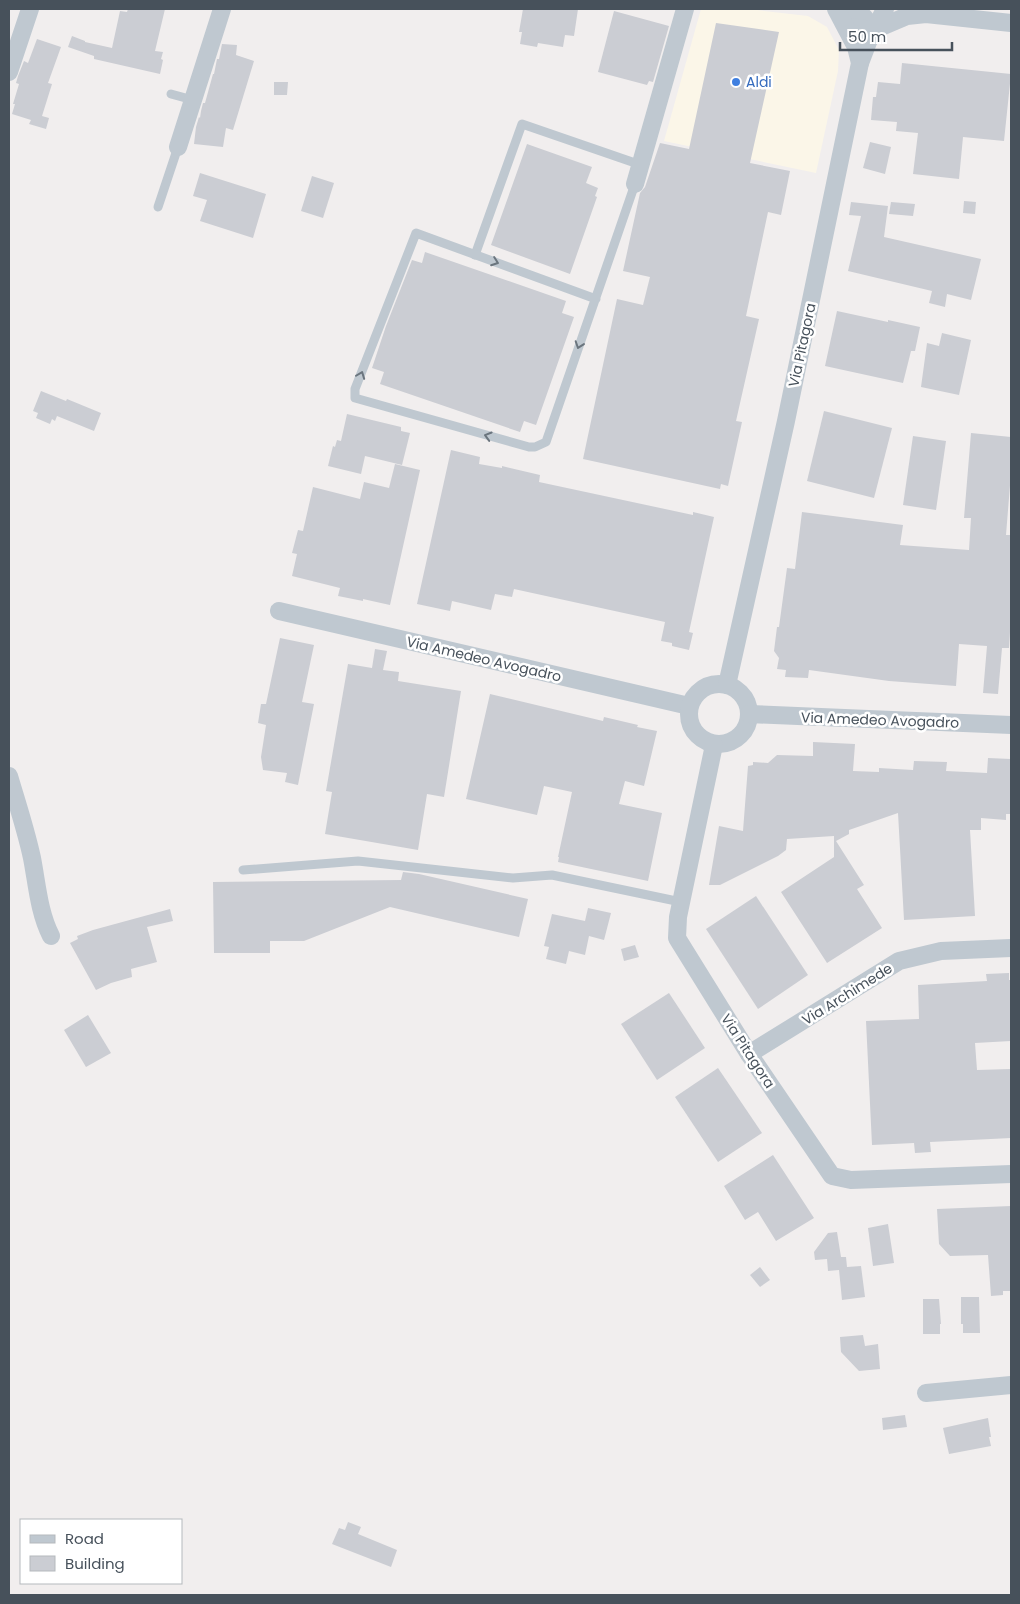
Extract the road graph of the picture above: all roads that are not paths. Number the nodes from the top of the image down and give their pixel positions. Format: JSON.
{"nodes":[{"id":1,"x":30,"y":9,"type":"edge"},
{"id":2,"x":222,"y":9,"type":"edge"},
{"id":3,"x":685,"y":9,"type":"edge"},
{"id":4,"x":836,"y":9,"type":"edge"},
{"id":5,"x":852,"y":9,"type":"edge"},
{"id":6,"x":885,"y":9,"type":"edge"},
{"id":7,"x":1011,"y":23,"type":"edge"},
{"id":8,"x":847,"y":27,"type":"junction"},
{"id":9,"x":874,"y":30,"type":"junction"},
{"id":10,"x":860,"y":63,"type":"junction"},
{"id":11,"x":9,"y":72,"type":"edge"},
{"id":12,"x":172,"y":94,"type":"dead end"},
{"id":13,"x":193,"y":100,"type":"junction"},
{"id":14,"x":178,"y":146,"type":"joint"},
{"id":15,"x":641,"y":165,"type":"junction"},
{"id":16,"x":635,"y":184,"type":"joint"},
{"id":17,"x":158,"y":206,"type":"dead end"},
{"id":18,"x":475,"y":255,"type":"junction"},
{"id":19,"x":596,"y":299,"type":"junction"},
{"id":20,"x":279,"y":611,"type":"dead end"},
{"id":21,"x":728,"y":685,"type":"junction"},
{"id":22,"x":689,"y":706,"type":"junction"},
{"id":23,"x":749,"y":714,"type":"junction"},
{"id":24,"x":1011,"y":725,"type":"edge"},
{"id":25,"x":714,"y":744,"type":"junction"},
{"id":26,"x":9,"y":776,"type":"edge"},
{"id":27,"x":242,"y":870,"type":"dead end"},
{"id":28,"x":681,"y":902,"type":"junction"},
{"id":29,"x":51,"y":936,"type":"dead end"},
{"id":30,"x":1011,"y":948,"type":"edge"},
{"id":31,"x":749,"y":1054,"type":"junction"},
{"id":32,"x":1011,"y":1174,"type":"edge"},
{"id":33,"x":1011,"y":1385,"type":"edge"},
{"id":34,"x":926,"y":1393,"type":"dead end"}],
"edges":[{"from":1,"to":11,"type":"street"},
{"from":2,"to":13,"type":"street"},
{"from":3,"to":15,"type":"street"},
{"from":4,"to":8,"type":"street","name":"Via Pitagora"},
{"from":5,"to":9,"type":"street"},
{"from":6,"to":9,"type":"street"},
{"from":7,"to":9,"type":"street"},
{"from":8,"to":9,"type":"street"},
{"from":8,"to":10,"type":"street","name":"Via Pitagora"},
{"from":9,"to":10,"type":"street"},
{"from":10,"to":21,"type":"street","name":"Via Pitagora"},
{"from":12,"to":13,"type":"lane"},
{"from":13,"to":14,"type":"street"},
{"from":14,"to":17,"type":"lane"},
{"from":15,"to":16,"type":"street"},
{"from":15,"to":18,"type":"lane"},
{"from":16,"to":19,"type":"lane"},
{"from":18,"to":19,"type":"lane","one_way":true},
{"from":19,"to":18,"type":"lane","one_way":true},
{"from":20,"to":22,"type":"street","name":"Via Amedeo Avogadro"},
{"from":21,"to":22,"type":"street"},
{"from":21,"to":23,"type":"street"},
{"from":22,"to":25,"type":"street"},
{"from":23,"to":24,"type":"street","name":"Via Amedeo Avogadro"},
{"from":23,"to":25,"type":"street"},
{"from":25,"to":28,"type":"street","name":"Via Pitagora"},
{"from":26,"to":29,"type":"street"},
{"from":27,"to":28,"type":"lane"},
{"from":28,"to":31,"type":"street","name":"Via Pitagora"},
{"from":30,"to":31,"type":"street","name":"Via Archimede"},
{"from":31,"to":32,"type":"street","name":"Via Pitagora"},
{"from":33,"to":34,"type":"street"}]}
